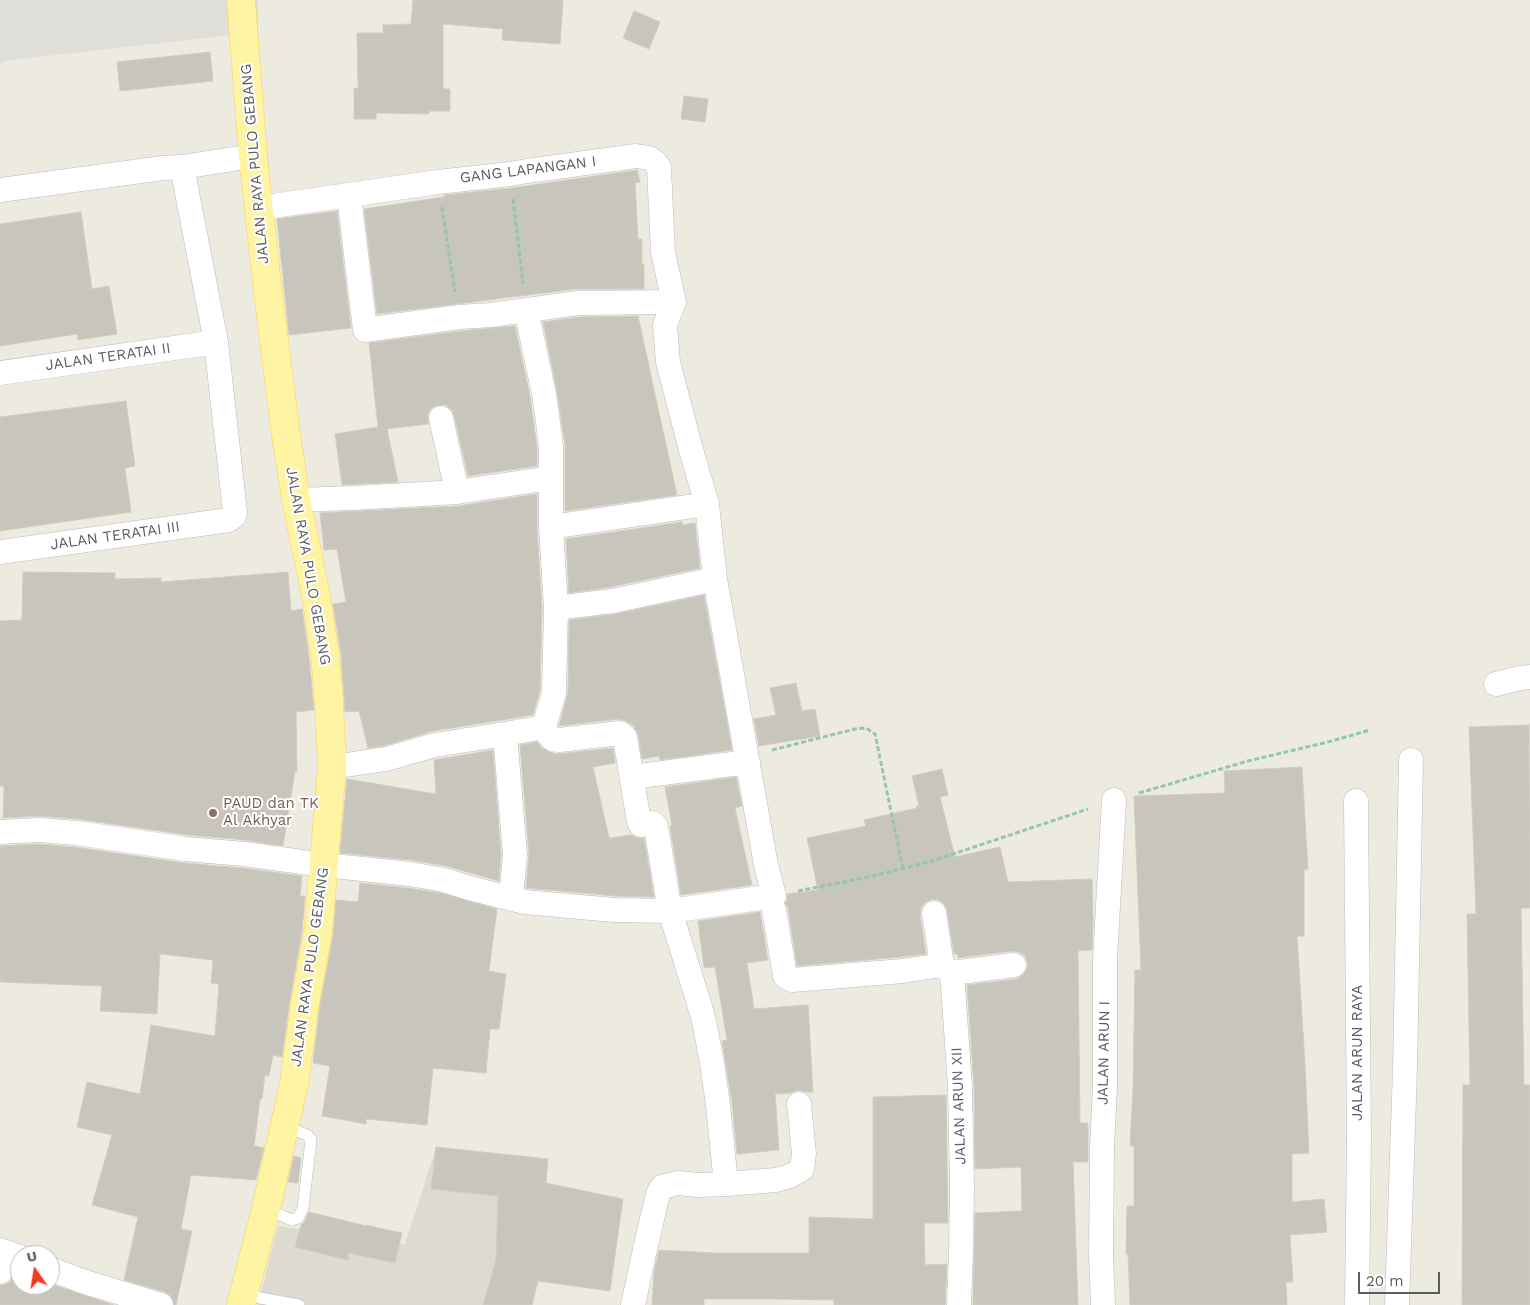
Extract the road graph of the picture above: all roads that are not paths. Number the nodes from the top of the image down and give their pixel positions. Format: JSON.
{"nodes":[{"id":1,"x":240,"y":0,"type":"edge"},
{"id":2,"x":253,"y":156,"type":"junction"},
{"id":3,"x":182,"y":167,"type":"junction"},
{"id":4,"x":0,"y":190,"type":"edge"},
{"id":5,"x":349,"y":195,"type":"junction"},
{"id":6,"x":259,"y":208,"type":"junction"},
{"id":7,"x":674,"y":302,"type":"junction"},
{"id":8,"x":526,"y":310,"type":"junction"},
{"id":9,"x":216,"y":342,"type":"junction"},
{"id":10,"x":0,"y":372,"type":"edge"},
{"id":11,"x":441,"y":418,"type":"dead end"},
{"id":12,"x":551,"y":478,"type":"junction"},
{"id":13,"x":457,"y":492,"type":"junction"},
{"id":14,"x":296,"y":500,"type":"junction"},
{"id":15,"x":707,"y":504,"type":"junction"},
{"id":16,"x":551,"y":527,"type":"junction"},
{"id":17,"x":0,"y":552,"type":"edge"},
{"id":18,"x":715,"y":579,"type":"junction"},
{"id":19,"x":556,"y":608,"type":"junction"},
{"id":20,"x":1530,"y":677,"type":"edge"},
{"id":21,"x":1496,"y":684,"type":"dead end"},
{"id":22,"x":544,"y":727,"type":"junction"},
{"id":23,"x":505,"y":734,"type":"junction"},
{"id":24,"x":747,"y":759,"type":"junction"},
{"id":25,"x":1411,"y":760,"type":"dead end"},
{"id":26,"x":332,"y":767,"type":"junction"},
{"id":27,"x":632,"y":777,"type":"junction"},
{"id":28,"x":1114,"y":800,"type":"road end"},
{"id":29,"x":1356,"y":801,"type":"dead end"},
{"id":30,"x":0,"y":832,"type":"edge"},
{"id":31,"x":324,"y":865,"type":"junction"},
{"id":32,"x":511,"y":898,"type":"junction"},
{"id":33,"x":774,"y":903,"type":"junction"},
{"id":34,"x":670,"y":911,"type":"junction"},
{"id":35,"x":934,"y":913,"type":"dead end"},
{"id":36,"x":1014,"y":965,"type":"dead end"},
{"id":37,"x":947,"y":969,"type":"junction"},
{"id":38,"x":799,"y":1104,"type":"dead end"},
{"id":39,"x":285,"y":1126,"type":"junction"},
{"id":40,"x":726,"y":1184,"type":"junction"},
{"id":41,"x":266,"y":1209,"type":"junction"},
{"id":42,"x":60,"y":1273,"type":"edge"},
{"id":43,"x":242,"y":1298,"type":"edge"},
{"id":44,"x":161,"y":1305,"type":"edge"},
{"id":45,"x":299,"y":1305,"type":"edge"},
{"id":46,"x":633,"y":1305,"type":"edge"},
{"id":47,"x":959,"y":1305,"type":"edge"},
{"id":48,"x":1103,"y":1305,"type":"edge"},
{"id":49,"x":1357,"y":1305,"type":"edge"},
{"id":50,"x":1397,"y":1305,"type":"edge"}],
"edges":[{"from":1,"to":2,"type":"main road","name":"JALAN RAYA PULO GEBANG"},
{"from":2,"to":3,"type":"street"},
{"from":2,"to":6,"type":"main road","name":"JALAN RAYA PULO GEBANG"},
{"from":3,"to":4,"type":"street"},
{"from":3,"to":9,"type":"street"},
{"from":5,"to":6,"type":"street","name":"GANG LAPANGAN I"},
{"from":5,"to":7,"type":"street","name":"GANG LAPANGAN I"},
{"from":5,"to":8,"type":"street"},
{"from":6,"to":14,"type":"main road","name":"JALAN RAYA PULO GEBANG"},
{"from":7,"to":8,"type":"street"},
{"from":7,"to":15,"type":"street"},
{"from":8,"to":12,"type":"street"},
{"from":9,"to":10,"type":"street","name":"JALAN TERATAI II"},
{"from":9,"to":17,"type":"street","name":"JALAN TERATAI III"},
{"from":11,"to":13,"type":"street"},
{"from":12,"to":13,"type":"street"},
{"from":12,"to":16,"type":"street"},
{"from":13,"to":14,"type":"street"},
{"from":14,"to":26,"type":"main road","name":"JALAN RAYA PULO GEBANG"},
{"from":15,"to":16,"type":"street"},
{"from":15,"to":18,"type":"street"},
{"from":16,"to":19,"type":"street"},
{"from":18,"to":19,"type":"street"},
{"from":18,"to":24,"type":"street"},
{"from":19,"to":22,"type":"street"},
{"from":20,"to":21,"type":"street"},
{"from":22,"to":23,"type":"street"},
{"from":22,"to":27,"type":"street"},
{"from":23,"to":26,"type":"street"},
{"from":23,"to":32,"type":"street"},
{"from":24,"to":27,"type":"street"},
{"from":24,"to":33,"type":"street"},
{"from":25,"to":50,"type":"street"},
{"from":26,"to":31,"type":"main road","name":"JALAN RAYA PULO GEBANG"},
{"from":27,"to":34,"type":"street"},
{"from":28,"to":48,"type":"street","name":"JALAN ARUN I"},
{"from":29,"to":49,"type":"street","name":"JALAN ARUN RAYA"},
{"from":30,"to":31,"type":"street"},
{"from":31,"to":32,"type":"street"},
{"from":31,"to":39,"type":"main road","name":"JALAN RAYA PULO GEBANG"},
{"from":32,"to":34,"type":"street"},
{"from":33,"to":34,"type":"street"},
{"from":33,"to":37,"type":"street"},
{"from":34,"to":40,"type":"street"},
{"from":35,"to":37,"type":"street","name":"JALAN ARUN XII"},
{"from":36,"to":37,"type":"street"},
{"from":37,"to":47,"type":"street","name":"JALAN ARUN XII"},
{"from":38,"to":40,"type":"street"},
{"from":39,"to":41,"type":"main road","name":"JALAN RAYA PULO GEBANG"},
{"from":39,"to":41,"type":"lane"},
{"from":40,"to":46,"type":"street"},
{"from":41,"to":43,"type":"main road","name":"JALAN RAYA PULO GEBANG"},
{"from":42,"to":44,"type":"street"},
{"from":43,"to":45,"type":"lane"}]}
